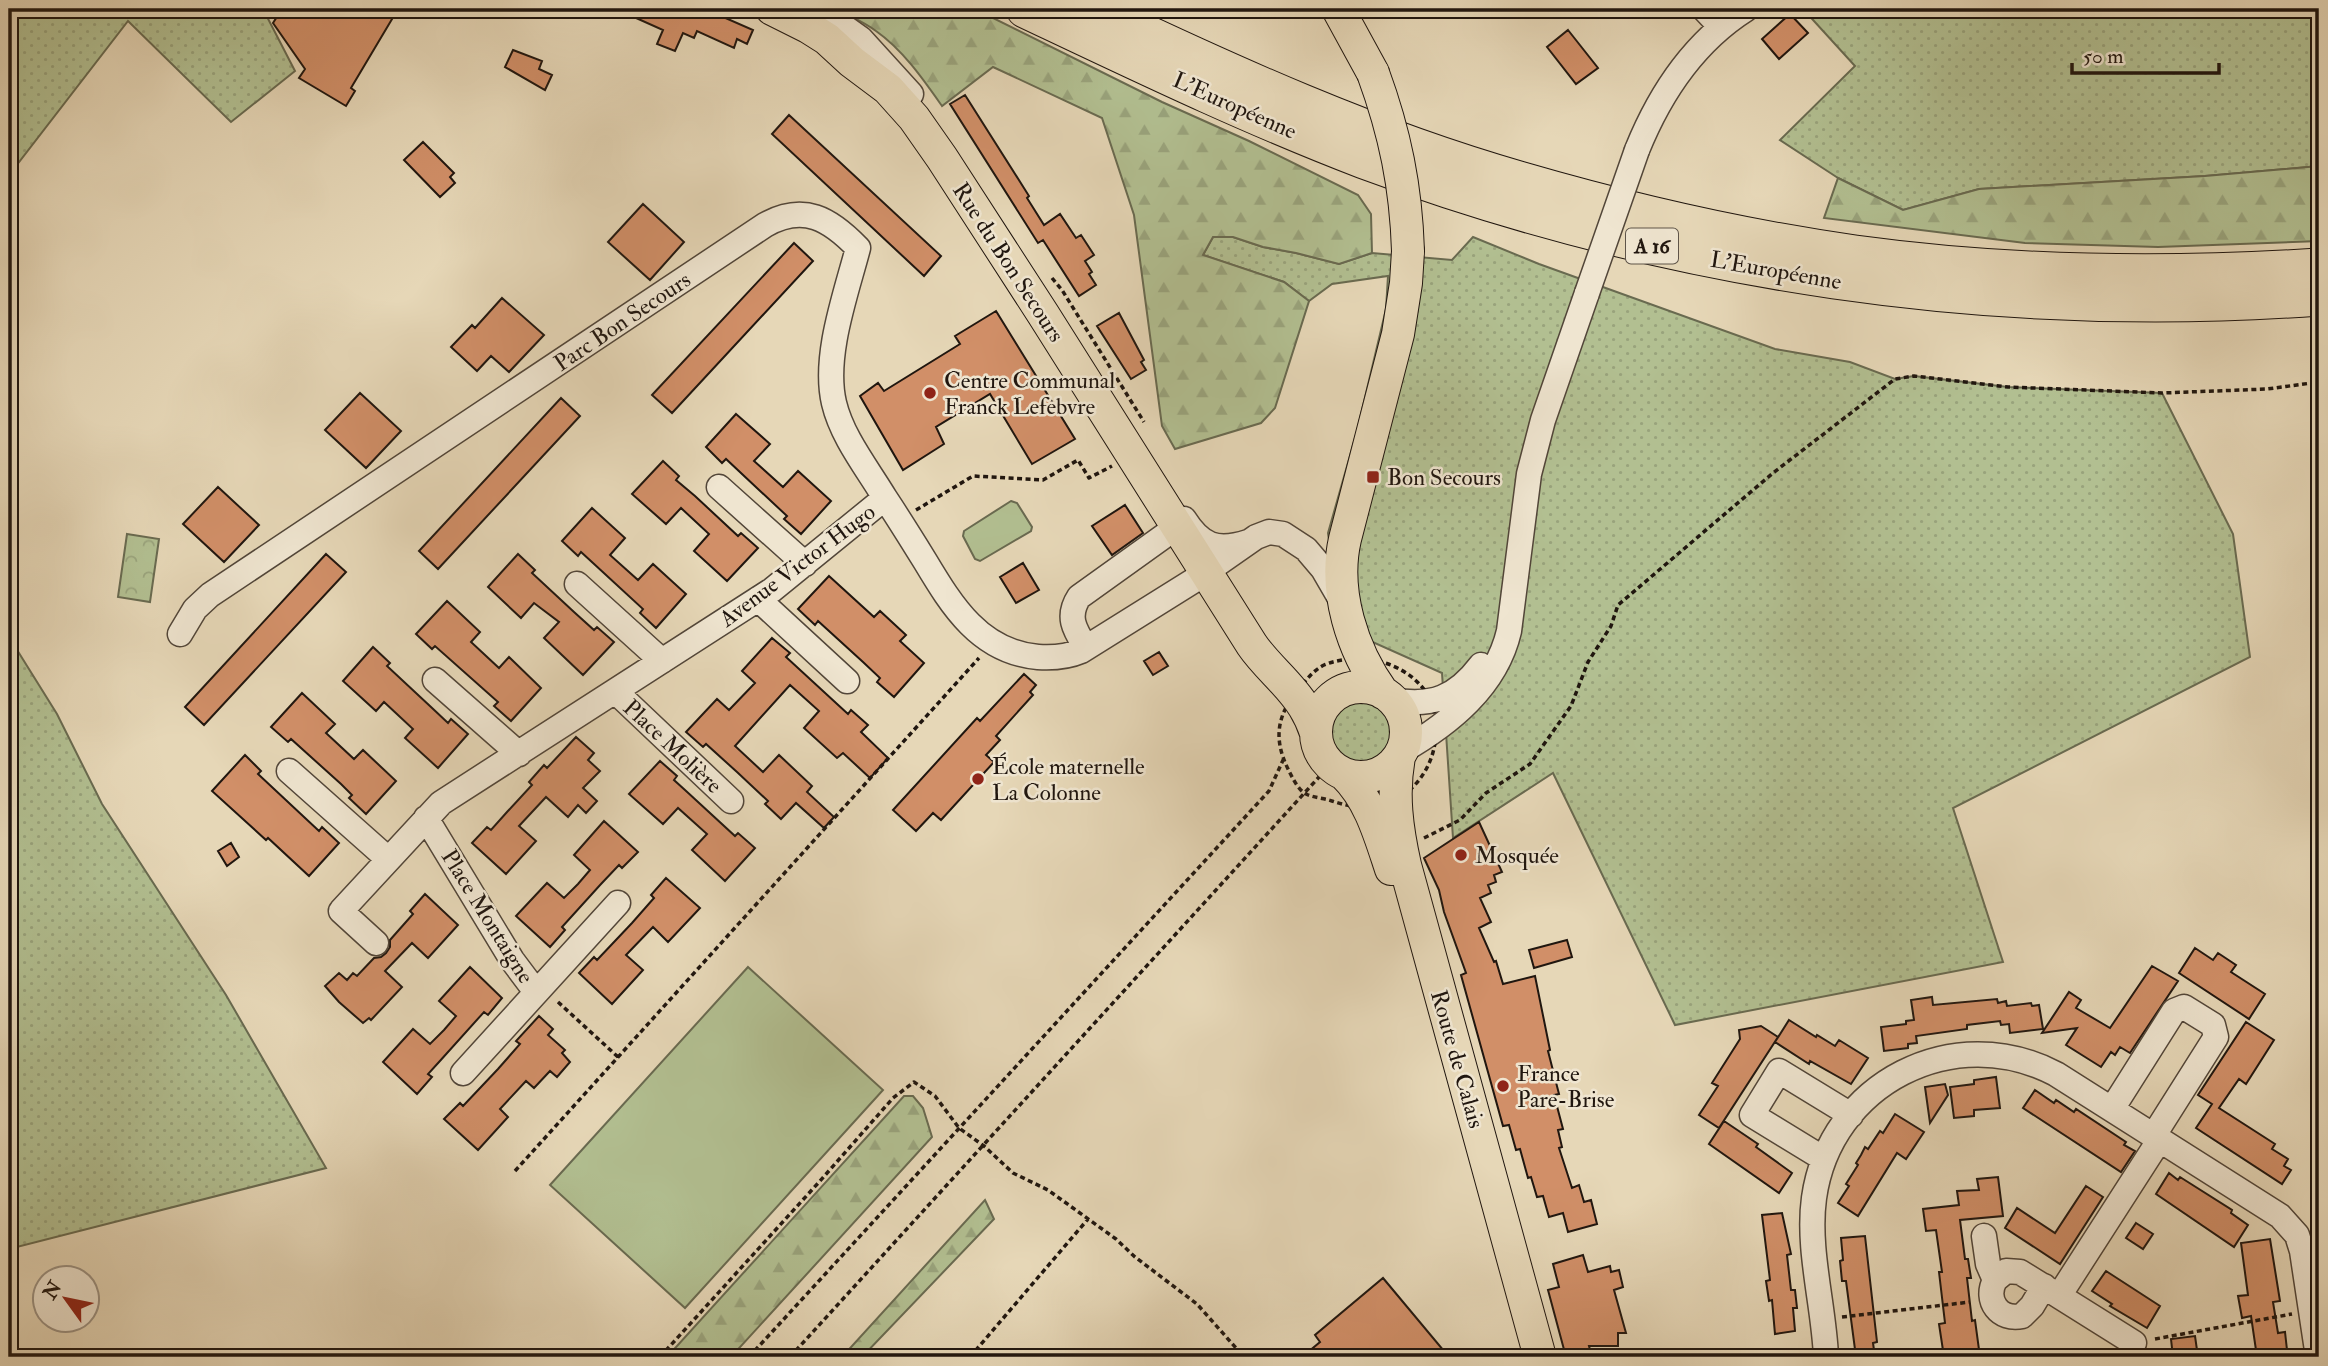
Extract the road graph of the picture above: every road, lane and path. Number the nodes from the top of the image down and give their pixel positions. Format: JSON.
{"nodes":[{"id":1,"x":772,"y":9,"type":"edge"},
{"id":2,"x":806,"y":9,"type":"edge"},
{"id":3,"x":1025,"y":9,"type":"edge"},
{"id":4,"x":1094,"y":9,"type":"edge"},
{"id":5,"x":1338,"y":9,"type":"edge"},
{"id":6,"x":1704,"y":9,"type":"edge"},
{"id":7,"x":1746,"y":9,"type":"edge"},
{"id":8,"x":1721,"y":27,"type":"junction"},
{"id":9,"x":854,"y":47,"type":"junction"},
{"id":10,"x":2319,"y":267,"type":"edge"},
{"id":11,"x":2319,"y":297,"type":"edge"},
{"id":12,"x":2319,"y":382,"type":"edge"},
{"id":13,"x":1130,"y":454,"type":"junction"},
{"id":14,"x":719,"y":487,"type":"dead end"},
{"id":15,"x":1165,"y":488,"type":"junction"},
{"id":16,"x":885,"y":498,"type":"junction"},
{"id":17,"x":899,"y":519,"type":"junction"},
{"id":18,"x":1181,"y":524,"type":"junction"},
{"id":19,"x":1252,"y":540,"type":"junction"},
{"id":20,"x":805,"y":564,"type":"junction"},
{"id":21,"x":1206,"y":572,"type":"junction"},
{"id":22,"x":1514,"y":581,"type":"junction"},
{"id":23,"x":577,"y":584,"type":"dead end"},
{"id":24,"x":758,"y":599,"type":"junction"},
{"id":25,"x":1348,"y":615,"type":"junction"},
{"id":26,"x":180,"y":634,"type":"dead end"},
{"id":27,"x":992,"y":643,"type":"junction"},
{"id":28,"x":1086,"y":649,"type":"junction"},
{"id":29,"x":662,"y":661,"type":"junction"},
{"id":30,"x":435,"y":680,"type":"dead end"},
{"id":31,"x":847,"y":681,"type":"dead end"},
{"id":32,"x":616,"y":692,"type":"junction"},
{"id":33,"x":1387,"y":696,"type":"junction"},
{"id":34,"x":1286,"y":704,"type":"dead end"},
{"id":35,"x":1317,"y":733,"type":"junction"},
{"id":36,"x":519,"y":754,"type":"junction"},
{"id":37,"x":1401,"y":754,"type":"junction"},
{"id":38,"x":1284,"y":758,"type":"junction"},
{"id":39,"x":289,"y":771,"type":"dead end"},
{"id":40,"x":1344,"y":774,"type":"junction"},
{"id":41,"x":731,"y":801,"type":"dead end"},
{"id":42,"x":426,"y":818,"type":"junction"},
{"id":43,"x":1422,"y":839,"type":"dead end"},
{"id":44,"x":388,"y":859,"type":"junction"},
{"id":45,"x":618,"y":902,"type":"dead end"},
{"id":46,"x":376,"y":943,"type":"dead end"},
{"id":47,"x":539,"y":989,"type":"junction"},
{"id":48,"x":618,"y":1058,"type":"junction"},
{"id":49,"x":463,"y":1073,"type":"dead end"},
{"id":50,"x":2112,"y":1108,"type":"junction"},
{"id":51,"x":1851,"y":1115,"type":"junction"},
{"id":52,"x":959,"y":1128,"type":"junction"},
{"id":53,"x":2157,"y":1137,"type":"junction"},
{"id":54,"x":984,"y":1146,"type":"junction"},
{"id":55,"x":1824,"y":1160,"type":"junction"},
{"id":56,"x":515,"y":1171,"type":"dead end"},
{"id":57,"x":1088,"y":1219,"type":"junction"},
{"id":58,"x":1984,"y":1236,"type":"dead end"},
{"id":59,"x":1993,"y":1290,"type":"junction"},
{"id":60,"x":2052,"y":1291,"type":"junction"},
{"id":61,"x":2311,"y":1311,"type":"junction"},
{"id":62,"x":1822,"y":1319,"type":"junction"},
{"id":63,"x":2134,"y":1343,"type":"joint"},
{"id":64,"x":660,"y":1357,"type":"edge"},
{"id":65,"x":749,"y":1357,"type":"edge"},
{"id":66,"x":790,"y":1357,"type":"edge"},
{"id":67,"x":970,"y":1357,"type":"edge"},
{"id":68,"x":1244,"y":1357,"type":"edge"},
{"id":69,"x":1522,"y":1357,"type":"edge"},
{"id":70,"x":1540,"y":1357,"type":"edge"},
{"id":71,"x":1826,"y":1357,"type":"edge"},
{"id":72,"x":2318,"y":1357,"type":"edge"}],
"edges":[{"from":1,"to":9,"type":"main road","name":"Rue du Bon Secours"},
{"from":2,"to":9,"type":"street","name":"Rue du Bon Secours"},
{"from":3,"to":11,"type":"highway","name":"L'Européenne","number":"A 16"},
{"from":4,"to":10,"type":"highway","name":"L'Européenne","number":"A 16"},
{"from":5,"to":25,"type":"main road","bridge":true},
{"from":6,"to":8,"type":"street"},
{"from":7,"to":8,"type":"street"},
{"from":8,"to":22,"type":"street","bridge":true},
{"from":9,"to":13,"type":"main road","name":"Rue du Bon Secours"},
{"from":9,"to":15,"type":"street","name":"Rue du Bon Secours"},
{"from":12,"to":43,"type":"path"},
{"from":13,"to":15,"type":"main road","name":"Rue du Bon Secours"},
{"from":13,"to":17,"type":"path"},
{"from":14,"to":20,"type":"street"},
{"from":15,"to":18,"type":"main road","name":"Rue du Bon Secours"},
{"from":16,"to":17,"type":"street","name":"Avenue Victor Hugo"},
{"from":16,"to":20,"type":"street","name":"Avenue Victor Hugo"},
{"from":16,"to":26,"type":"street","name":"Parc Bon Secours"},
{"from":17,"to":27,"type":"street","name":"Avenue Victor Hugo"},
{"from":18,"to":19,"type":"street","name":"Rue du Bon Secours"},
{"from":18,"to":21,"type":"main road","name":"Rue du Bon Secours"},
{"from":18,"to":28,"type":"street"},
{"from":19,"to":21,"type":"street","name":"Avenue Victor Hugo"},
{"from":19,"to":25,"type":"street","name":"Rue du Bon Secours"},
{"from":20,"to":24,"type":"street","name":"Avenue Victor Hugo"},
{"from":21,"to":28,"type":"street","name":"Avenue Victor Hugo"},
{"from":21,"to":35,"type":"main road","name":"Rue du Bon Secours"},
{"from":22,"to":33,"type":"street"},
{"from":22,"to":37,"type":"street"},
{"from":23,"to":29,"type":"street"},
{"from":24,"to":29,"type":"street","name":"Avenue Victor Hugo"},
{"from":24,"to":31,"type":"street"},
{"from":25,"to":33,"type":"main road"},
{"from":27,"to":28,"type":"street","name":"Avenue Victor Hugo"},
{"from":27,"to":48,"type":"path"},
{"from":29,"to":32,"type":"street","name":"Avenue Victor Hugo"},
{"from":30,"to":36,"type":"street"},
{"from":32,"to":36,"type":"street","name":"Avenue Victor Hugo"},
{"from":32,"to":41,"type":"street","name":"Place Molière"},
{"from":33,"to":35,"type":"main road"},
{"from":33,"to":37,"type":"main road"},
{"from":34,"to":38,"type":"path"},
{"from":35,"to":40,"type":"main road"},
{"from":36,"to":42,"type":"street","name":"Avenue Victor Hugo"},
{"from":37,"to":40,"type":"main road"},
{"from":37,"to":70,"type":"main road","name":"Route de Calais"},
{"from":38,"to":52,"type":"path"},
{"from":38,"to":54,"type":"path"},
{"from":39,"to":44,"type":"street"},
{"from":40,"to":69,"type":"main road","name":"Route de Calais"},
{"from":42,"to":44,"type":"street","name":"Avenue Victor Hugo"},
{"from":42,"to":47,"type":"street","name":"Place Montaigne"},
{"from":44,"to":46,"type":"street","name":"Avenue Victor Hugo"},
{"from":45,"to":47,"type":"street"},
{"from":47,"to":48,"type":"path"},
{"from":47,"to":49,"type":"street","name":"Place Montaigne"},
{"from":48,"to":56,"type":"path"},
{"from":50,"to":51,"type":"street"},
{"from":50,"to":53,"type":"street"},
{"from":50,"to":53,"type":"street"},
{"from":51,"to":55,"type":"street"},
{"from":51,"to":55,"type":"street"},
{"from":52,"to":54,"type":"path"},
{"from":52,"to":64,"type":"path"},
{"from":52,"to":65,"type":"path"},
{"from":53,"to":60,"type":"street"},
{"from":53,"to":61,"type":"street"},
{"from":54,"to":57,"type":"path"},
{"from":54,"to":66,"type":"path"},
{"from":55,"to":62,"type":"street"},
{"from":57,"to":67,"type":"path"},
{"from":57,"to":68,"type":"path"},
{"from":58,"to":59,"type":"street"},
{"from":59,"to":60,"type":"street"},
{"from":59,"to":60,"type":"street"},
{"from":59,"to":62,"type":"path"},
{"from":60,"to":63,"type":"street"},
{"from":61,"to":63,"type":"path"},
{"from":61,"to":72,"type":"street"},
{"from":62,"to":71,"type":"street"}]}
